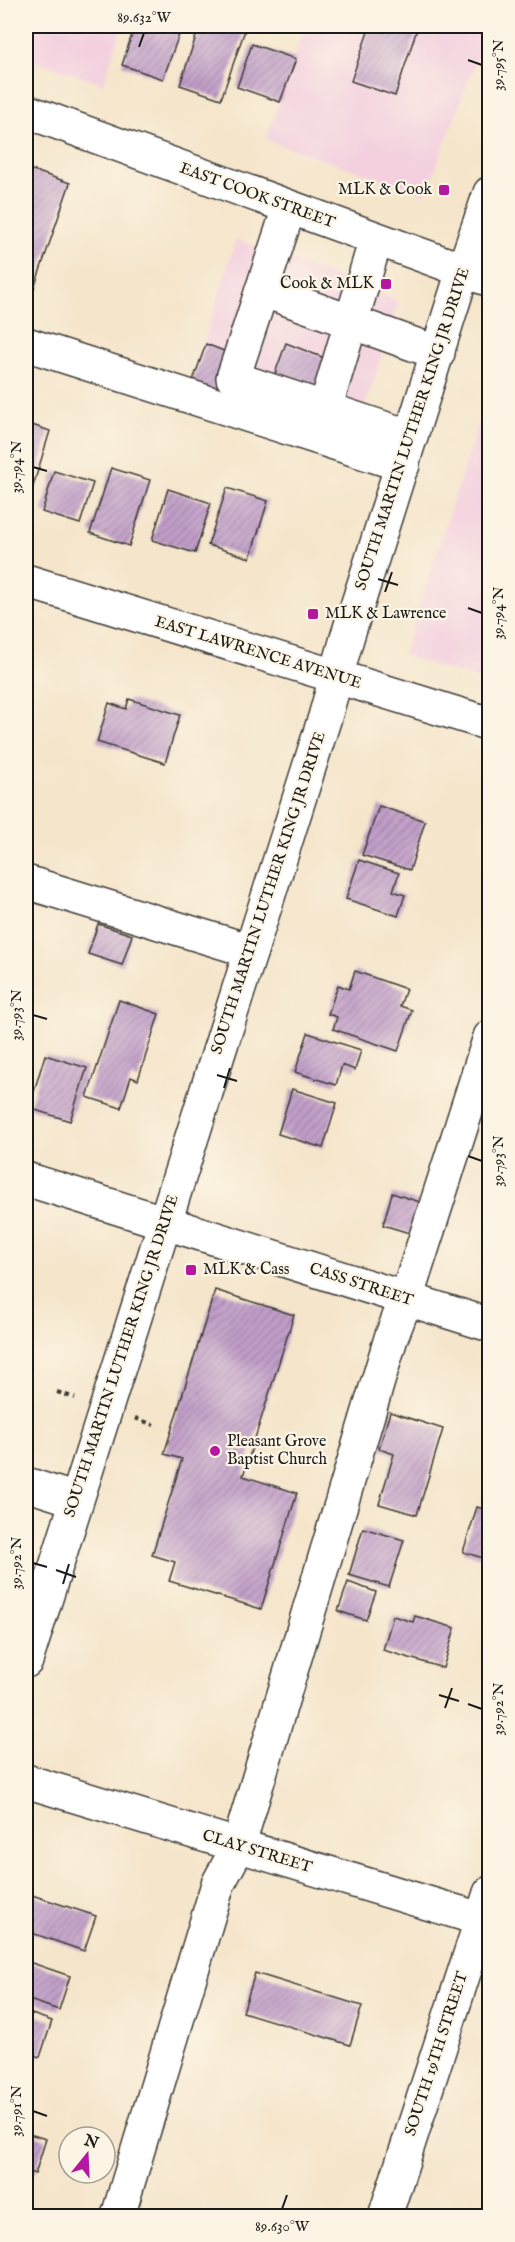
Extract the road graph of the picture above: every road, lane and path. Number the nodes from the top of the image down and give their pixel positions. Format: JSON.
{"nodes":[{"id":1,"x":26,"y":111,"type":"edge"},
{"id":2,"x":489,"y":193,"type":"edge"},
{"id":3,"x":289,"y":208,"type":"junction"},
{"id":4,"x":376,"y":239,"type":"junction"},
{"id":5,"x":476,"y":275,"type":"edge"},
{"id":6,"x":261,"y":290,"type":"junction"},
{"id":7,"x":351,"y":322,"type":"junction"},
{"id":8,"x":26,"y":344,"type":"edge"},
{"id":9,"x":438,"y":353,"type":"junction"},
{"id":10,"x":325,"y":409,"type":"junction"},
{"id":11,"x":407,"y":451,"type":"junction"},
{"id":12,"x":26,"y":581,"type":"edge"},
{"id":13,"x":336,"y":677,"type":"junction"},
{"id":14,"x":489,"y":724,"type":"edge"},
{"id":15,"x":26,"y":882,"type":"edge"},
{"id":16,"x":251,"y":951,"type":"junction"},
{"id":17,"x":489,"y":1037,"type":"edge"},
{"id":18,"x":26,"y":1179,"type":"edge"},
{"id":19,"x":164,"y":1223,"type":"junction"},
{"id":20,"x":406,"y":1299,"type":"junction"},
{"id":21,"x":489,"y":1326,"type":"edge"},
{"id":22,"x":57,"y":1392,"type":"dead end"},
{"id":23,"x":75,"y":1398,"type":"dead end"},
{"id":24,"x":134,"y":1418,"type":"dead end"},
{"id":25,"x":154,"y":1425,"type":"dead end"},
{"id":26,"x":26,"y":1484,"type":"edge"},
{"id":27,"x":76,"y":1500,"type":"junction"},
{"id":28,"x":26,"y":1661,"type":"edge"},
{"id":29,"x":26,"y":1781,"type":"edge"},
{"id":30,"x":238,"y":1847,"type":"junction"},
{"id":31,"x":486,"y":1911,"type":"edge"},
{"id":32,"x":118,"y":2217,"type":"edge"},
{"id":33,"x":385,"y":2217,"type":"edge"}],
"edges":[{"from":1,"to":3,"type":"street","name":"EAST COOK STREET"},
{"from":2,"to":5,"type":"street","name":"SOUTH MARTIN LUTHER KING JR DRIVE"},
{"from":3,"to":4,"type":"street","name":"EAST COOK STREET"},
{"from":3,"to":6,"type":"street"},
{"from":4,"to":5,"type":"street","name":"EAST COOK STREET"},
{"from":4,"to":7,"type":"street"},
{"from":5,"to":9,"type":"street","name":"SOUTH MARTIN LUTHER KING JR DRIVE"},
{"from":6,"to":7,"type":"street"},
{"from":6,"to":10,"type":"street"},
{"from":7,"to":9,"type":"street"},
{"from":7,"to":10,"type":"street"},
{"from":8,"to":11,"type":"street"},
{"from":9,"to":11,"type":"street","name":"SOUTH MARTIN LUTHER KING JR DRIVE"},
{"from":10,"to":11,"type":"street"},
{"from":11,"to":13,"type":"street","name":"SOUTH MARTIN LUTHER KING JR DRIVE"},
{"from":12,"to":13,"type":"street","name":"EAST LAWRENCE AVENUE"},
{"from":13,"to":14,"type":"street","name":"EAST LAWRENCE AVENUE"},
{"from":13,"to":16,"type":"street","name":"SOUTH MARTIN LUTHER KING JR DRIVE"},
{"from":15,"to":16,"type":"street"},
{"from":16,"to":19,"type":"street","name":"SOUTH MARTIN LUTHER KING JR DRIVE"},
{"from":17,"to":20,"type":"street"},
{"from":18,"to":19,"type":"street","name":"CASS STREET"},
{"from":19,"to":20,"type":"street","name":"CASS STREET"},
{"from":19,"to":27,"type":"street","name":"SOUTH MARTIN LUTHER KING JR DRIVE"},
{"from":20,"to":21,"type":"street","name":"CASS STREET"},
{"from":20,"to":30,"type":"street"},
{"from":22,"to":23,"type":"path"},
{"from":24,"to":25,"type":"path"},
{"from":26,"to":27,"type":"street"},
{"from":27,"to":28,"type":"street","name":"SOUTH MARTIN LUTHER KING JR DRIVE"},
{"from":29,"to":30,"type":"street","name":"CLAY STREET"},
{"from":30,"to":31,"type":"street","name":"CLAY STREET"},
{"from":30,"to":32,"type":"street"},
{"from":31,"to":33,"type":"street","name":"SOUTH 19TH STREET"}]}
